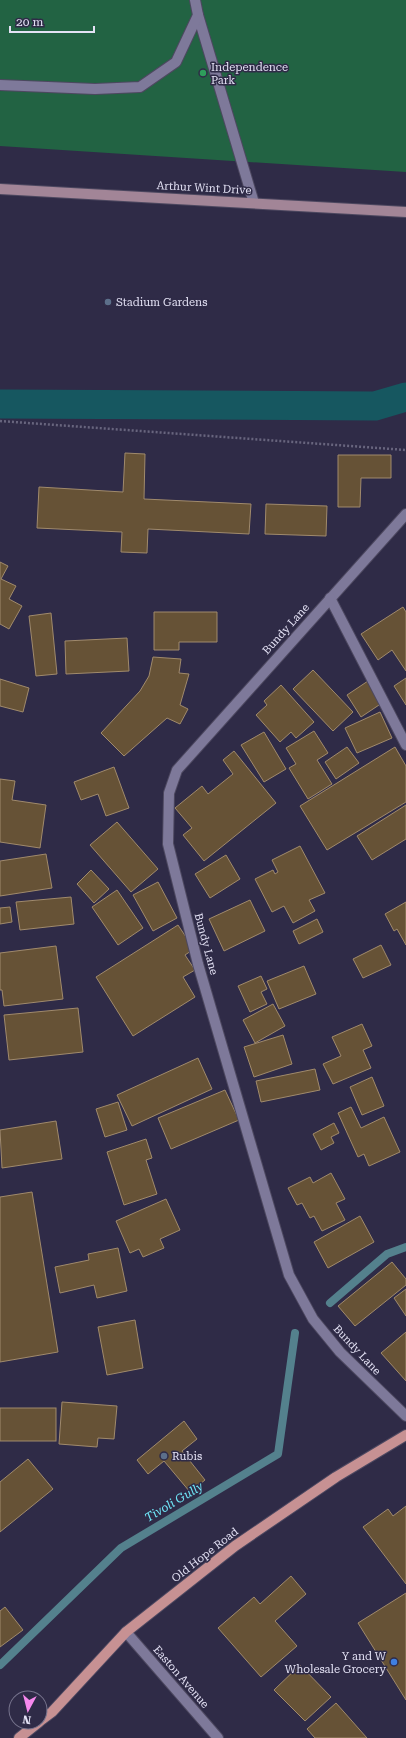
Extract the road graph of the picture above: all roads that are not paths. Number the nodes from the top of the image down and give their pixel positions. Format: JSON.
{"nodes":[{"id":1,"x":195,"y":0,"type":"edge"},
{"id":2,"x":198,"y":15,"type":"junction"},
{"id":3,"x":0,"y":85,"type":"edge"},
{"id":4,"x":0,"y":189,"type":"edge"},
{"id":5,"x":254,"y":203,"type":"junction"},
{"id":6,"x":406,"y":212,"type":"edge"},
{"id":7,"x":406,"y":514,"type":"edge"},
{"id":8,"x":330,"y":598,"type":"junction"},
{"id":9,"x":406,"y":745,"type":"edge"},
{"id":10,"x":406,"y":1416,"type":"edge"},
{"id":11,"x":406,"y":1435,"type":"edge"},
{"id":12,"x":126,"y":1632,"type":"junction"},
{"id":13,"x":48,"y":1715,"type":"edge"},
{"id":14,"x":30,"y":1730,"type":"edge"},
{"id":15,"x":19,"y":1738,"type":"edge"},
{"id":16,"x":218,"y":1738,"type":"edge"}],
"edges":[{"from":1,"to":2,"type":"street"},
{"from":2,"to":3,"type":"street"},
{"from":2,"to":5,"type":"street"},
{"from":4,"to":5,"type":"main road","name":"Arthur Wint Drive"},
{"from":5,"to":6,"type":"main road","name":"Arthur Wint Drive"},
{"from":7,"to":8,"type":"street","name":"Bundy Lane"},
{"from":8,"to":9,"type":"street"},
{"from":8,"to":10,"type":"street","name":"Bundy Lane"},
{"from":11,"to":12,"type":"main road","name":"Old Hope Road"},
{"from":12,"to":13,"type":"main road","name":"Old Hope Road"},
{"from":12,"to":16,"type":"street","name":"Easton Avenue"},
{"from":14,"to":15,"type":"main road","name":"Old Hope Road"}]}
